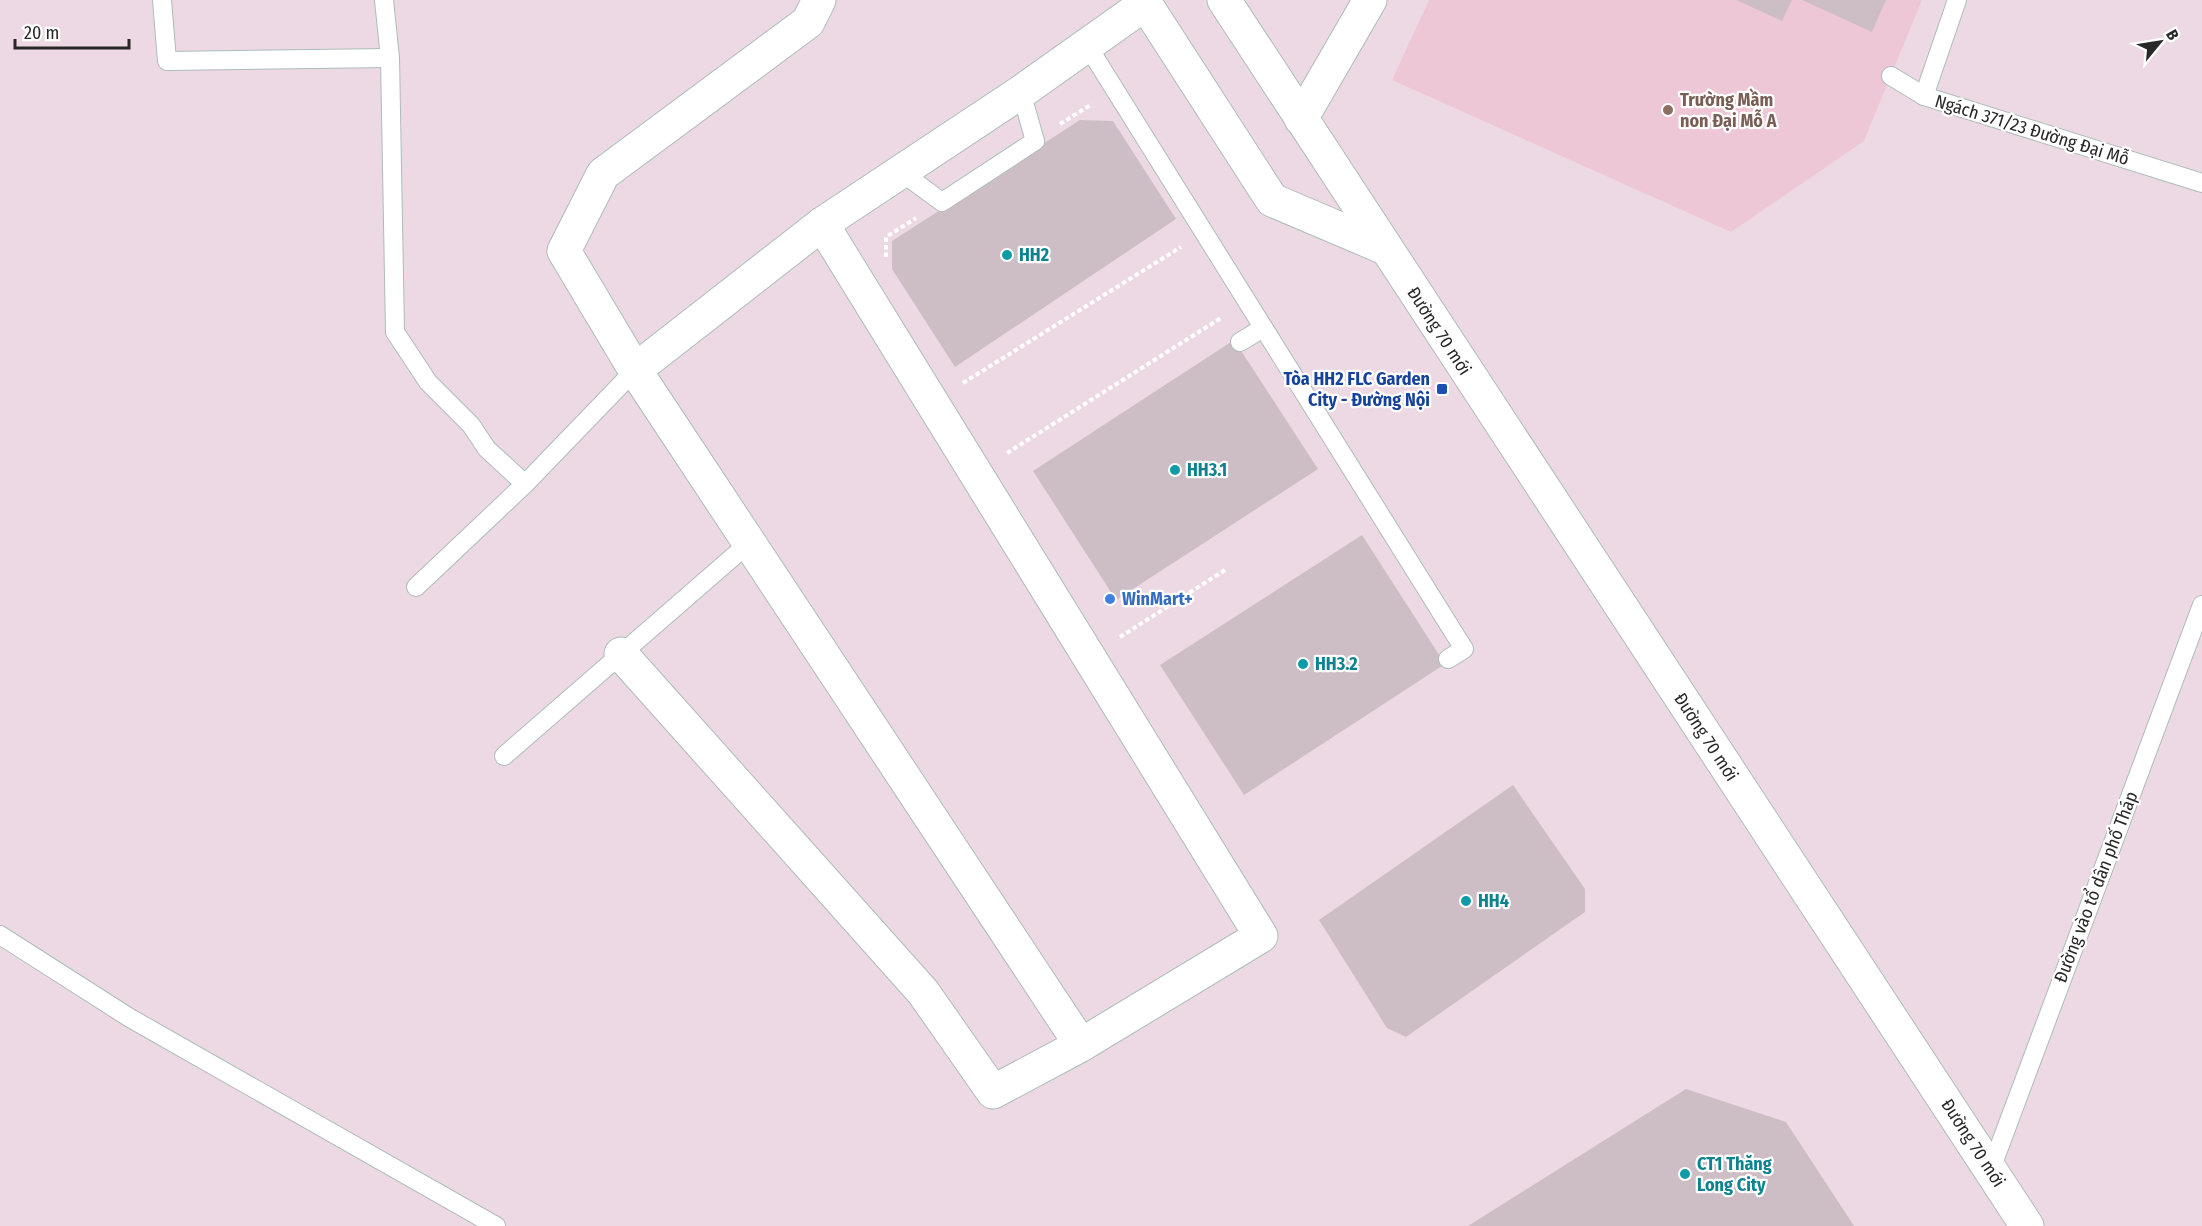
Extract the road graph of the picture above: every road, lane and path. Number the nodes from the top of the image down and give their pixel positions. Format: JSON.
{"nodes":[{"id":1,"x":162,"y":0,"type":"edge"},
{"id":2,"x":384,"y":0,"type":"edge"},
{"id":3,"x":819,"y":0,"type":"edge"},
{"id":4,"x":1224,"y":0,"type":"edge"},
{"id":5,"x":1370,"y":0,"type":"edge"},
{"id":6,"x":1957,"y":0,"type":"edge"},
{"id":7,"x":1144,"y":2,"type":"edge"},
{"id":8,"x":1087,"y":45,"type":"junction"},
{"id":9,"x":390,"y":58,"type":"junction"},
{"id":10,"x":1891,"y":76,"type":"dead end"},
{"id":11,"x":1114,"y":89,"type":"junction"},
{"id":12,"x":1021,"y":92,"type":"junction"},
{"id":13,"x":1924,"y":96,"type":"junction"},
{"id":14,"x":1301,"y":119,"type":"junction"},
{"id":15,"x":1035,"y":141,"type":"junction"},
{"id":16,"x":901,"y":172,"type":"junction"},
{"id":17,"x":2202,"y":183,"type":"edge"},
{"id":18,"x":942,"y":202,"type":"junction"},
{"id":19,"x":822,"y":224,"type":"junction"},
{"id":20,"x":1204,"y":233,"type":"junction"},
{"id":21,"x":1385,"y":248,"type":"junction"},
{"id":22,"x":885,"y":266,"type":"dead end"},
{"id":23,"x":1247,"y":301,"type":"junction"},
{"id":24,"x":1263,"y":328,"type":"junction"},
{"id":25,"x":1240,"y":342,"type":"dead end"},
{"id":26,"x":634,"y":370,"type":"junction"},
{"id":27,"x":932,"y":403,"type":"junction"},
{"id":28,"x":976,"y":473,"type":"junction"},
{"id":29,"x":525,"y":484,"type":"junction"},
{"id":30,"x":749,"y":543,"type":"junction"},
{"id":31,"x":1225,"y":570,"type":"dead end"},
{"id":32,"x":416,"y":587,"type":"dead end"},
{"id":33,"x":2202,"y":605,"type":"edge"},
{"id":34,"x":621,"y":654,"type":"junction"},
{"id":35,"x":1089,"y":657,"type":"junction"},
{"id":36,"x":1448,"y":659,"type":"dead end"},
{"id":37,"x":504,"y":756,"type":"dead end"},
{"id":38,"x":0,"y":935,"type":"edge"},
{"id":39,"x":1081,"y":1045,"type":"junction"},
{"id":40,"x":1991,"y":1169,"type":"junction"},
{"id":41,"x":496,"y":1226,"type":"edge"},
{"id":42,"x":2027,"y":1226,"type":"edge"}],
"edges":[{"from":1,"to":9,"type":"lane"},
{"from":2,"to":9,"type":"lane"},
{"from":3,"to":26,"type":"street"},
{"from":4,"to":14,"type":"street","name":"Đường 70 mới"},
{"from":5,"to":14,"type":"street"},
{"from":6,"to":13,"type":"lane","name":"Ngách 371/23 Đường Đại Mỗ"},
{"from":7,"to":8,"type":"street"},
{"from":7,"to":21,"type":"street"},
{"from":8,"to":11,"type":"lane"},
{"from":8,"to":12,"type":"street"},
{"from":9,"to":29,"type":"lane"},
{"from":10,"to":13,"type":"lane"},
{"from":11,"to":15,"type":"path"},
{"from":11,"to":20,"type":"lane"},
{"from":12,"to":15,"type":"lane"},
{"from":12,"to":16,"type":"street"},
{"from":13,"to":17,"type":"lane","name":"Ngách 371/23 Đường Đại Mỗ"},
{"from":14,"to":21,"type":"street","name":"Đường 70 mới"},
{"from":15,"to":18,"type":"lane"},
{"from":16,"to":18,"type":"lane"},
{"from":16,"to":19,"type":"street"},
{"from":18,"to":22,"type":"path"},
{"from":19,"to":26,"type":"street"},
{"from":19,"to":27,"type":"street"},
{"from":20,"to":23,"type":"lane"},
{"from":20,"to":27,"type":"path"},
{"from":21,"to":40,"type":"street","name":"Đường 70 mới"},
{"from":23,"to":24,"type":"lane"},
{"from":23,"to":28,"type":"path"},
{"from":24,"to":25,"type":"lane"},
{"from":24,"to":36,"type":"lane"},
{"from":26,"to":29,"type":"lane"},
{"from":26,"to":30,"type":"street"},
{"from":27,"to":28,"type":"street"},
{"from":28,"to":35,"type":"street"},
{"from":29,"to":32,"type":"lane"},
{"from":30,"to":34,"type":"lane"},
{"from":30,"to":39,"type":"street"},
{"from":31,"to":35,"type":"path"},
{"from":33,"to":40,"type":"lane","name":"Đường vào tổ dân phố Tháp"},
{"from":34,"to":37,"type":"lane"},
{"from":34,"to":39,"type":"street"},
{"from":35,"to":39,"type":"street"},
{"from":38,"to":41,"type":"lane"},
{"from":40,"to":42,"type":"street","name":"Đường 70 mới"}]}
